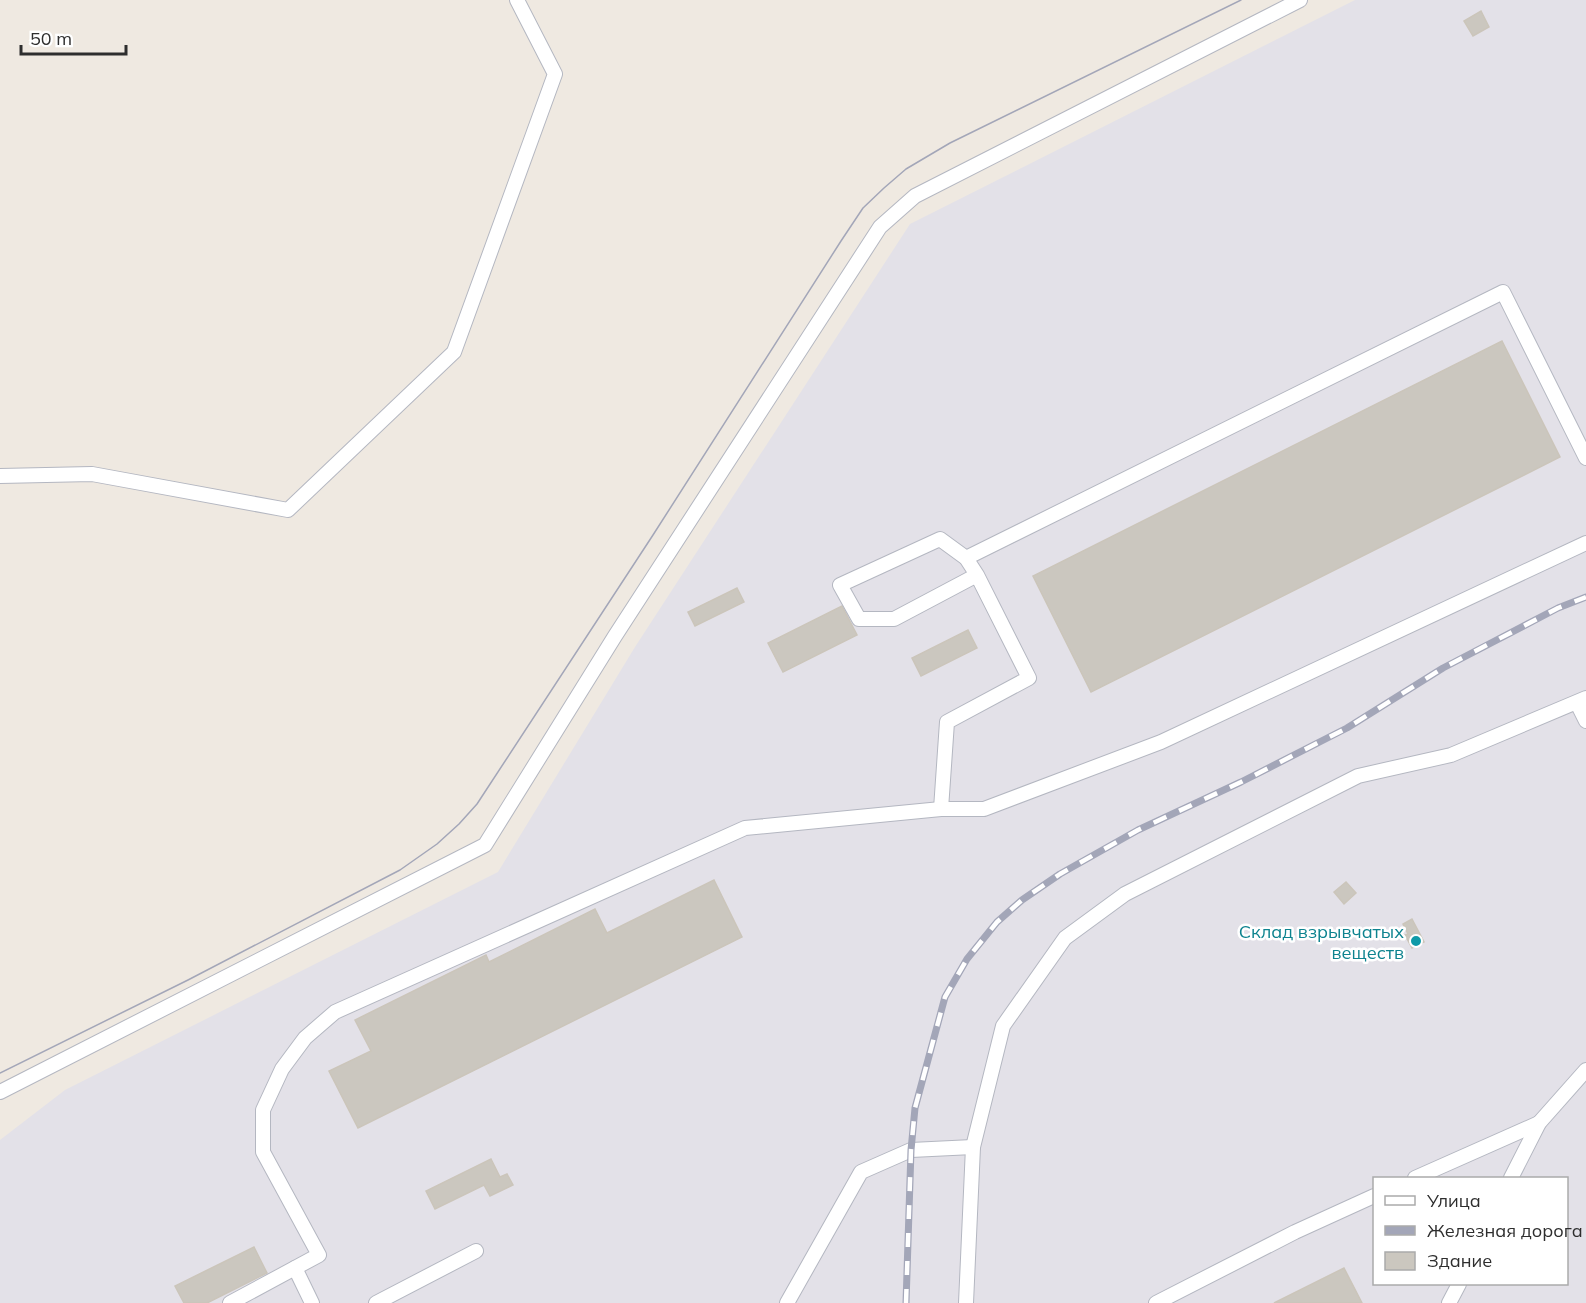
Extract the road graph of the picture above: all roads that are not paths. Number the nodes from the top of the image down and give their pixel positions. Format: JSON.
{"nodes":[{"id":1,"x":517,"y":0,"type":"edge"},
{"id":2,"x":1300,"y":0,"type":"edge"},
{"id":3,"x":1275,"y":6,"type":"edge"},
{"id":4,"x":1586,"y":458,"type":"edge"},
{"id":5,"x":0,"y":476,"type":"edge"},
{"id":6,"x":1586,"y":543,"type":"edge"},
{"id":7,"x":966,"y":558,"type":"junction"},
{"id":8,"x":976,"y":575,"type":"junction"},
{"id":9,"x":1581,"y":701,"type":"edge"},
{"id":10,"x":1586,"y":721,"type":"edge"},
{"id":11,"x":941,"y":809,"type":"junction"},
{"id":12,"x":1586,"y":1070,"type":"edge"},
{"id":13,"x":0,"y":1092,"type":"edge"},
{"id":14,"x":1539,"y":1124,"type":"junction"},
{"id":15,"x":973,"y":1148,"type":"junction"},
{"id":16,"x":1420,"y":1177,"type":"edge"},
{"id":17,"x":1512,"y":1177,"type":"edge"},
{"id":18,"x":1373,"y":1196,"type":"edge"},
{"id":19,"x":476,"y":1251,"type":"dead end"},
{"id":20,"x":295,"y":1268,"type":"junction"},
{"id":21,"x":1458,"y":1285,"type":"edge"},
{"id":22,"x":230,"y":1303,"type":"edge"},
{"id":23,"x":312,"y":1303,"type":"edge"},
{"id":24,"x":376,"y":1303,"type":"edge"},
{"id":25,"x":787,"y":1303,"type":"edge"},
{"id":26,"x":966,"y":1303,"type":"edge"},
{"id":27,"x":1156,"y":1303,"type":"edge"},
{"id":28,"x":1449,"y":1303,"type":"edge"}],
"edges":[{"from":1,"to":5,"type":"street"},
{"from":2,"to":3,"type":"street"},
{"from":3,"to":13,"type":"street"},
{"from":4,"to":7,"type":"street"},
{"from":6,"to":11,"type":"street"},
{"from":7,"to":8,"type":"street"},
{"from":7,"to":8,"type":"street"},
{"from":8,"to":11,"type":"street"},
{"from":9,"to":10,"type":"street"},
{"from":9,"to":15,"type":"street"},
{"from":11,"to":20,"type":"street"},
{"from":12,"to":14,"type":"street"},
{"from":14,"to":16,"type":"street"},
{"from":14,"to":17,"type":"street"},
{"from":15,"to":25,"type":"street"},
{"from":15,"to":26,"type":"street"},
{"from":18,"to":27,"type":"street"},
{"from":19,"to":24,"type":"street"},
{"from":20,"to":22,"type":"street"},
{"from":20,"to":23,"type":"street"},
{"from":21,"to":28,"type":"street"}]}
